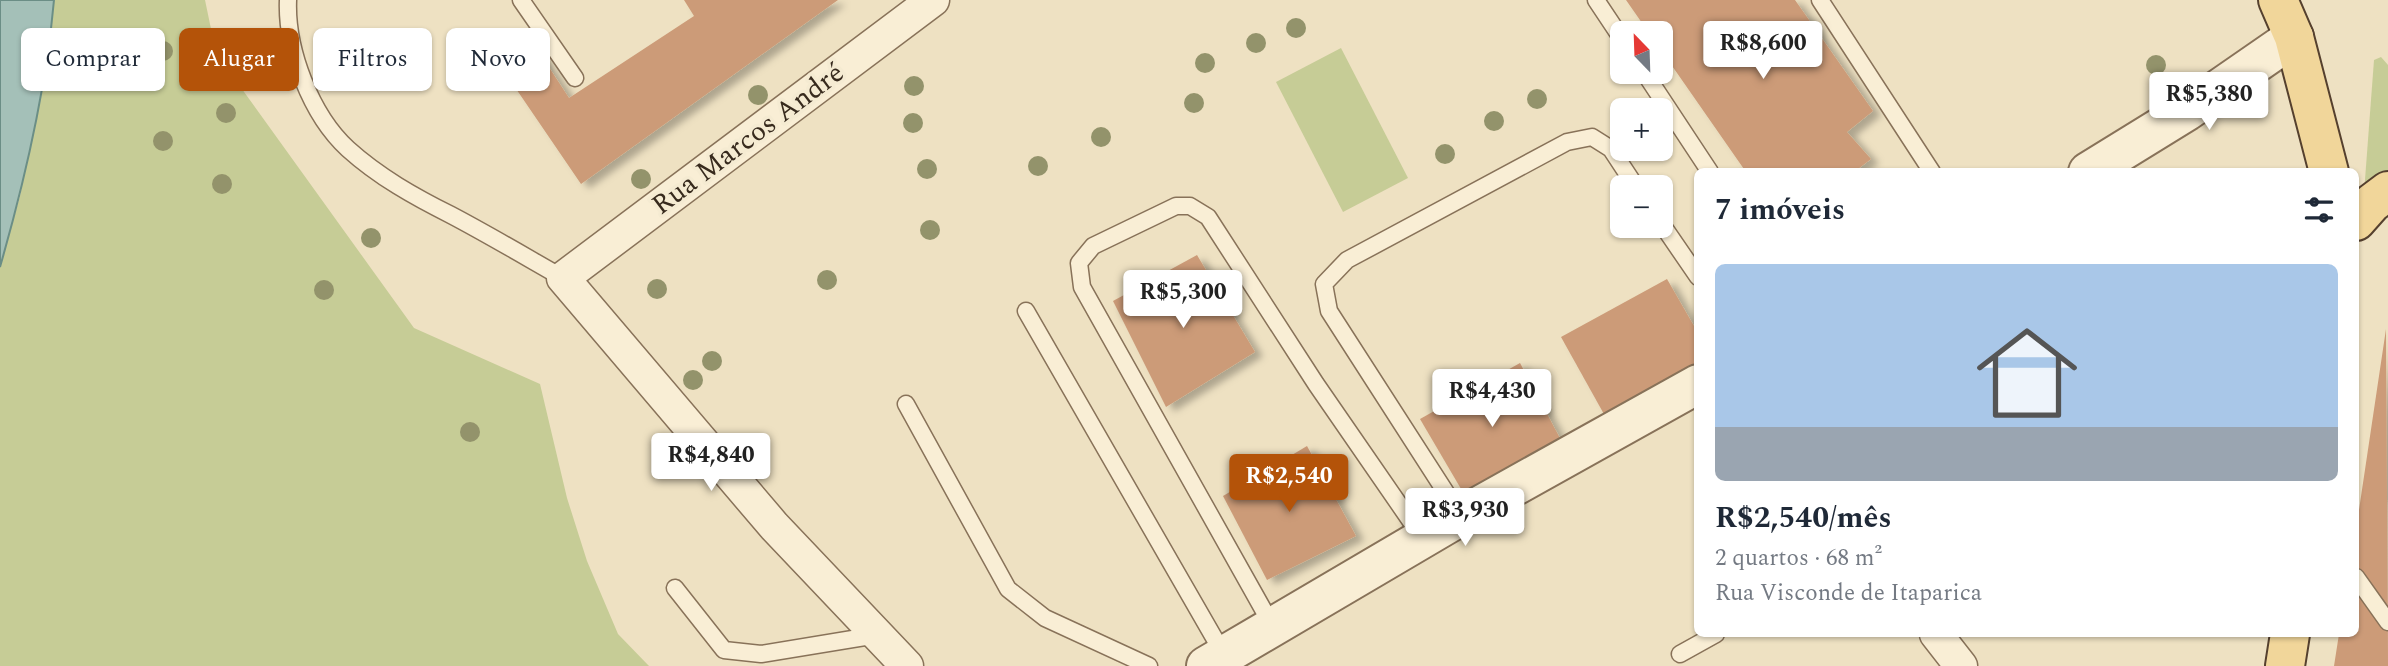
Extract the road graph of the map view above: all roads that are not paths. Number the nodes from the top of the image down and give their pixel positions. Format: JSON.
{"nodes":[{"id":1,"x":288,"y":0,"type":"edge"},
{"id":2,"x":522,"y":0,"type":"edge"},
{"id":3,"x":933,"y":0,"type":"edge"},
{"id":4,"x":1596,"y":0,"type":"edge"},
{"id":5,"x":1820,"y":0,"type":"edge"},
{"id":6,"x":2278,"y":0,"type":"edge"},
{"id":7,"x":1610,"y":21,"type":"edge"},
{"id":8,"x":2294,"y":37,"type":"junction"},
{"id":9,"x":575,"y":78,"type":"dead end"},
{"id":10,"x":1652,"y":84,"type":"edge"},
{"id":11,"x":1707,"y":168,"type":"edge"},
{"id":12,"x":1929,"y":168,"type":"edge"},
{"id":13,"x":2094,"y":168,"type":"edge"},
{"id":14,"x":2328,"y":168,"type":"edge"},
{"id":15,"x":1628,"y":175,"type":"edge"},
{"id":16,"x":2388,"y":191,"type":"edge"},
{"id":17,"x":2359,"y":218,"type":"edge"},
{"id":18,"x":1671,"y":238,"type":"edge"},
{"id":19,"x":1694,"y":271,"type":"edge"},
{"id":20,"x":563,"y":278,"type":"junction"},
{"id":21,"x":1026,"y":311,"type":"dead end"},
{"id":22,"x":1694,"y":386,"type":"edge"},
{"id":23,"x":906,"y":404,"type":"dead end"},
{"id":24,"x":1461,"y":516,"type":"junction"},
{"id":25,"x":1423,"y":539,"type":"junction"},
{"id":26,"x":2359,"y":581,"type":"edge"},
{"id":27,"x":675,"y":588,"type":"dead end"},
{"id":28,"x":2388,"y":622,"type":"edge"},
{"id":29,"x":1273,"y":627,"type":"junction"},
{"id":30,"x":877,"y":635,"type":"junction"},
{"id":31,"x":1711,"y":637,"type":"edge"},
{"id":32,"x":2290,"y":637,"type":"edge"},
{"id":33,"x":1680,"y":654,"type":"dead end"},
{"id":34,"x":1215,"y":660,"type":"edge"},
{"id":35,"x":907,"y":666,"type":"edge"},
{"id":36,"x":1149,"y":666,"type":"edge"},
{"id":37,"x":2285,"y":666,"type":"edge"}],
"edges":[{"from":1,"to":20,"type":"lane"},
{"from":2,"to":9,"type":"lane"},
{"from":3,"to":20,"type":"street","name":"Rua Marcos André"},
{"from":4,"to":7,"type":"lane"},
{"from":5,"to":12,"type":"lane"},
{"from":6,"to":8,"type":"main road"},
{"from":8,"to":13,"type":"street"},
{"from":8,"to":14,"type":"main road"},
{"from":10,"to":11,"type":"lane"},
{"from":15,"to":24,"type":"lane"},
{"from":16,"to":17,"type":"main road"},
{"from":18,"to":19,"type":"lane"},
{"from":20,"to":30,"type":"street"},
{"from":21,"to":34,"type":"lane"},
{"from":22,"to":24,"type":"street"},
{"from":23,"to":36,"type":"lane"},
{"from":24,"to":25,"type":"street"},
{"from":25,"to":29,"type":"street"},
{"from":25,"to":29,"type":"lane"},
{"from":26,"to":28,"type":"lane"},
{"from":27,"to":30,"type":"lane"},
{"from":29,"to":34,"type":"street"},
{"from":30,"to":35,"type":"street"},
{"from":31,"to":33,"type":"lane"},
{"from":32,"to":37,"type":"main road"}]}
